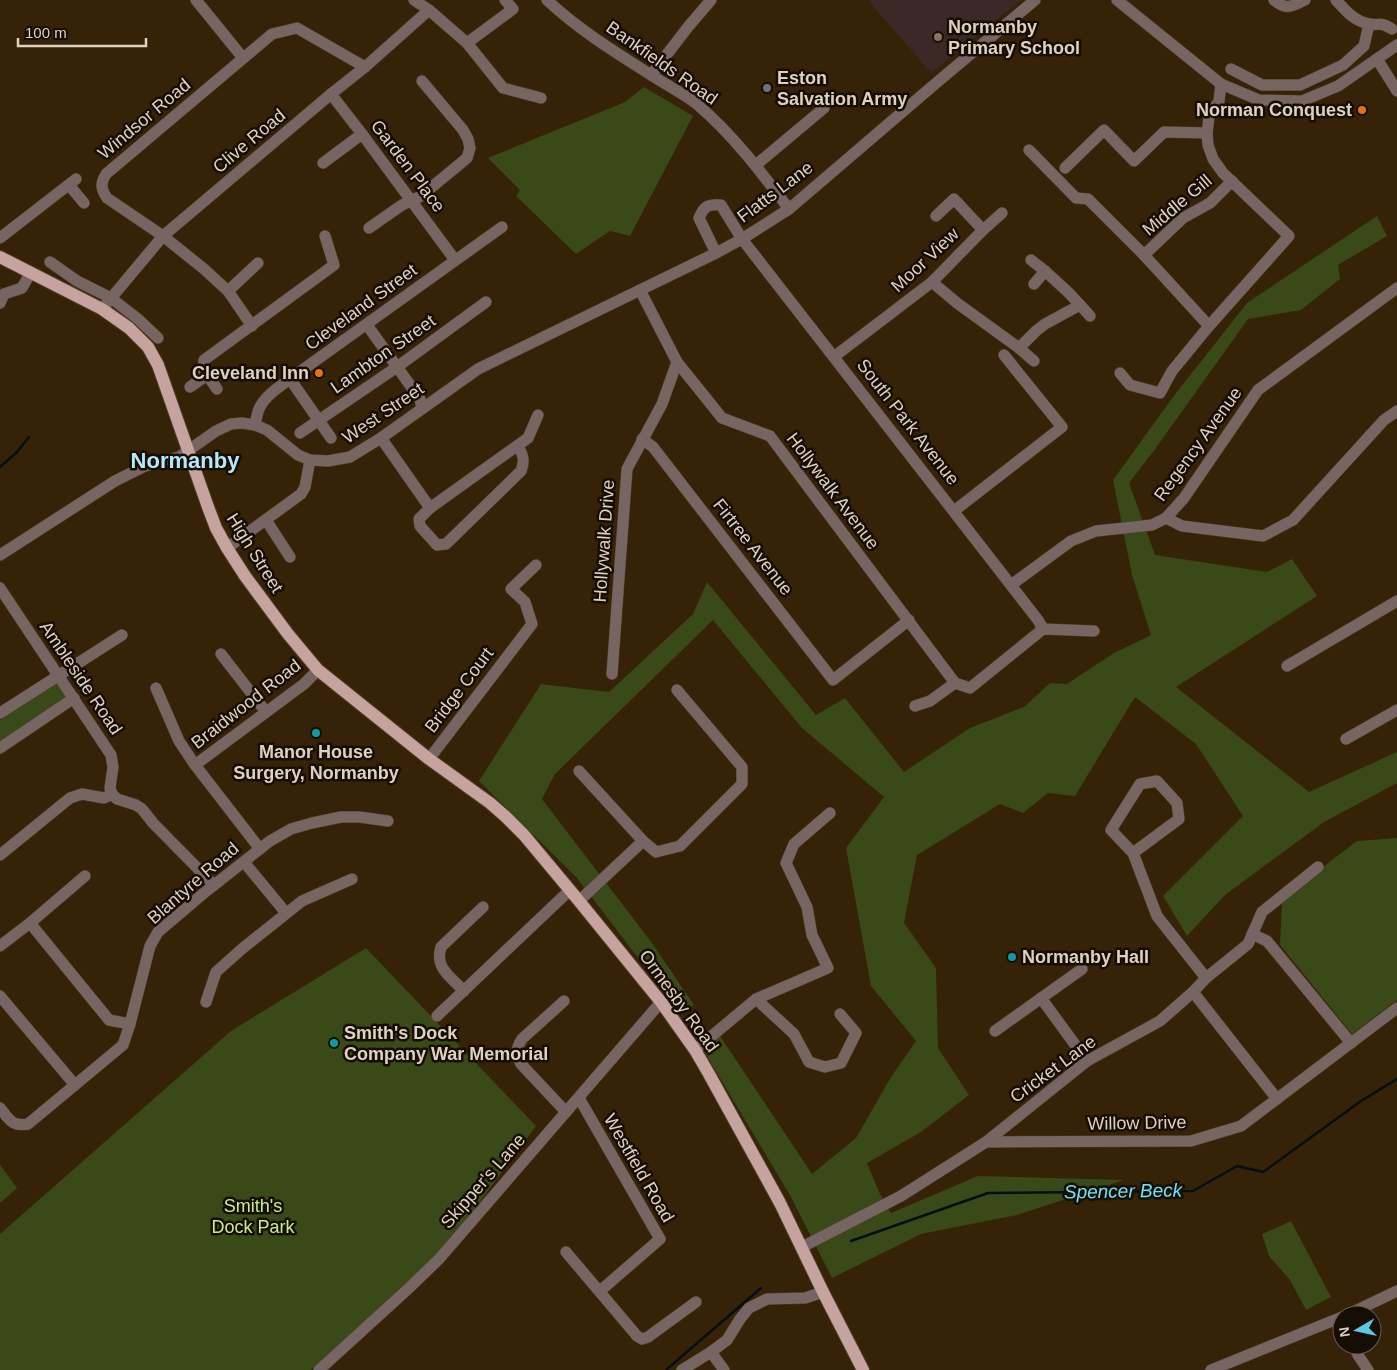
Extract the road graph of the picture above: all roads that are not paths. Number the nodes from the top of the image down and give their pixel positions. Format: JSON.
{"nodes":[{"id":1,"x":197,"y":0,"type":"edge"},
{"id":2,"x":414,"y":0,"type":"edge"},
{"id":3,"x":505,"y":0,"type":"edge"},
{"id":4,"x":547,"y":0,"type":"edge"},
{"id":5,"x":711,"y":0,"type":"edge"},
{"id":6,"x":1035,"y":0,"type":"edge"},
{"id":7,"x":1118,"y":0,"type":"edge"},
{"id":8,"x":1274,"y":0,"type":"edge"},
{"id":9,"x":1305,"y":0,"type":"edge"},
{"id":10,"x":1336,"y":0,"type":"edge"},
{"id":11,"x":429,"y":10,"type":"junction"},
{"id":12,"x":1369,"y":24,"type":"junction"},
{"id":13,"x":1392,"y":29,"type":"dead end"},
{"id":14,"x":468,"y":43,"type":"junction"},
{"id":15,"x":1397,"y":44,"type":"edge"},
{"id":16,"x":244,"y":58,"type":"junction"},
{"id":17,"x":1377,"y":59,"type":"junction"},
{"id":18,"x":365,"y":67,"type":"junction"},
{"id":19,"x":1231,"y":69,"type":"dead end"},
{"id":20,"x":651,"y":75,"type":"junction"},
{"id":21,"x":1317,"y":77,"type":"junction"},
{"id":22,"x":422,"y":81,"type":"dead end"},
{"id":23,"x":1221,"y":84,"type":"junction"},
{"id":24,"x":1397,"y":91,"type":"edge"},
{"id":25,"x":1323,"y":92,"type":"junction"},
{"id":26,"x":331,"y":94,"type":"junction"},
{"id":27,"x":540,"y":98,"type":"dead end"},
{"id":28,"x":824,"y":108,"type":"dead end"},
{"id":29,"x":1207,"y":133,"type":"junction"},
{"id":30,"x":362,"y":134,"type":"junction"},
{"id":31,"x":1029,"y":150,"type":"dead end"},
{"id":32,"x":323,"y":163,"type":"dead end"},
{"id":33,"x":756,"y":165,"type":"junction"},
{"id":34,"x":1065,"y":168,"type":"dead end"},
{"id":35,"x":1232,"y":181,"type":"junction"},
{"id":36,"x":411,"y":200,"type":"junction"},
{"id":37,"x":84,"y":203,"type":"dead end"},
{"id":38,"x":789,"y":208,"type":"junction"},
{"id":39,"x":1002,"y":213,"type":"dead end"},
{"id":40,"x":936,"y":216,"type":"dead end"},
{"id":41,"x":502,"y":227,"type":"dead end"},
{"id":42,"x":370,"y":228,"type":"dead end"},
{"id":43,"x":983,"y":230,"type":"junction"},
{"id":44,"x":163,"y":236,"type":"junction"},
{"id":45,"x":325,"y":236,"type":"dead end"},
{"id":46,"x":0,"y":238,"type":"edge"},
{"id":47,"x":742,"y":239,"type":"junction"},
{"id":48,"x":716,"y":253,"type":"junction"},
{"id":49,"x":1144,"y":255,"type":"junction"},
{"id":50,"x":0,"y":257,"type":"edge"},
{"id":51,"x":455,"y":260,"type":"junction"},
{"id":52,"x":1032,"y":260,"type":"dead end"},
{"id":53,"x":50,"y":262,"type":"dead end"},
{"id":54,"x":258,"y":263,"type":"dead end"},
{"id":55,"x":1046,"y":271,"type":"junction"},
{"id":56,"x":32,"y":272,"type":"junction"},
{"id":57,"x":932,"y":282,"type":"junction"},
{"id":58,"x":1034,"y":284,"type":"dead end"},
{"id":59,"x":1397,"y":288,"type":"edge"},
{"id":60,"x":640,"y":290,"type":"junction"},
{"id":61,"x":228,"y":291,"type":"junction"},
{"id":62,"x":110,"y":298,"type":"junction"},
{"id":63,"x":486,"y":302,"type":"dead end"},
{"id":64,"x":0,"y":304,"type":"edge"},
{"id":65,"x":1080,"y":305,"type":"junction"},
{"id":66,"x":102,"y":309,"type":"junction"},
{"id":67,"x":1090,"y":316,"type":"dead end"},
{"id":68,"x":367,"y":325,"type":"junction"},
{"id":69,"x":252,"y":326,"type":"junction"},
{"id":70,"x":1209,"y":326,"type":"junction"},
{"id":71,"x":158,"y":338,"type":"dead end"},
{"id":72,"x":1019,"y":348,"type":"junction"},
{"id":73,"x":1004,"y":355,"type":"dead end"},
{"id":74,"x":835,"y":356,"type":"junction"},
{"id":75,"x":500,"y":358,"type":"joint"},
{"id":76,"x":677,"y":362,"type":"junction"},
{"id":77,"x":1034,"y":362,"type":"dead end"},
{"id":78,"x":397,"y":367,"type":"junction"},
{"id":79,"x":205,"y":372,"type":"junction"},
{"id":80,"x":1120,"y":373,"type":"dead end"},
{"id":81,"x":290,"y":379,"type":"junction"},
{"id":82,"x":190,"y":387,"type":"dead end"},
{"id":83,"x":217,"y":389,"type":"dead end"},
{"id":84,"x":421,"y":403,"type":"junction"},
{"id":85,"x":1397,"y":411,"type":"edge"},
{"id":86,"x":538,"y":415,"type":"dead end"},
{"id":87,"x":318,"y":421,"type":"junction"},
{"id":88,"x":255,"y":425,"type":"junction"},
{"id":89,"x":300,"y":433,"type":"dead end"},
{"id":90,"x":330,"y":438,"type":"dead end"},
{"id":91,"x":380,"y":438,"type":"junction"},
{"id":92,"x":642,"y":440,"type":"junction"},
{"id":93,"x":517,"y":446,"type":"junction"},
{"id":94,"x":188,"y":451,"type":"junction"},
{"id":95,"x":310,"y":460,"type":"junction"},
{"id":96,"x":430,"y":508,"type":"junction"},
{"id":97,"x":954,"y":511,"type":"junction"},
{"id":98,"x":1166,"y":518,"type":"junction"},
{"id":99,"x":266,"y":520,"type":"junction"},
{"id":100,"x":227,"y":548,"type":"junction"},
{"id":101,"x":0,"y":556,"type":"edge"},
{"id":102,"x":290,"y":557,"type":"dead end"},
{"id":103,"x":536,"y":565,"type":"dead end"},
{"id":104,"x":1011,"y":585,"type":"junction"},
{"id":105,"x":0,"y":588,"type":"edge"},
{"id":106,"x":1397,"y":601,"type":"edge"},
{"id":107,"x":909,"y":620,"type":"junction"},
{"id":108,"x":1043,"y":630,"type":"junction"},
{"id":109,"x":1094,"y":631,"type":"dead end"},
{"id":110,"x":122,"y":635,"type":"dead end"},
{"id":111,"x":221,"y":654,"type":"dead end"},
{"id":112,"x":1288,"y":666,"type":"dead end"},
{"id":113,"x":318,"y":670,"type":"junction"},
{"id":114,"x":612,"y":674,"type":"dead end"},
{"id":115,"x":58,"y":675,"type":"junction"},
{"id":116,"x":956,"y":683,"type":"junction"},
{"id":117,"x":156,"y":688,"type":"dead end"},
{"id":118,"x":677,"y":690,"type":"dead end"},
{"id":119,"x":74,"y":698,"type":"junction"},
{"id":120,"x":915,"y":706,"type":"dead end"},
{"id":121,"x":1397,"y":710,"type":"edge"},
{"id":122,"x":266,"y":712,"type":"junction"},
{"id":123,"x":0,"y":713,"type":"edge"},
{"id":124,"x":1346,"y":739,"type":"dead end"},
{"id":125,"x":0,"y":748,"type":"edge"},
{"id":126,"x":429,"y":759,"type":"junction"},
{"id":127,"x":195,"y":765,"type":"junction"},
{"id":128,"x":579,"y":771,"type":"dead end"},
{"id":129,"x":112,"y":794,"type":"junction"},
{"id":130,"x":490,"y":803,"type":"joint"},
{"id":131,"x":830,"y":813,"type":"dead end"},
{"id":132,"x":388,"y":821,"type":"dead end"},
{"id":133,"x":643,"y":841,"type":"junction"},
{"id":134,"x":260,"y":849,"type":"junction"},
{"id":135,"x":1133,"y":853,"type":"junction"},
{"id":136,"x":0,"y":854,"type":"edge"},
{"id":137,"x":244,"y":862,"type":"junction"},
{"id":138,"x":1318,"y":867,"type":"dead end"},
{"id":139,"x":85,"y":876,"type":"dead end"},
{"id":140,"x":352,"y":879,"type":"dead end"},
{"id":141,"x":214,"y":885,"type":"junction"},
{"id":142,"x":570,"y":890,"type":"junction"},
{"id":143,"x":579,"y":901,"type":"junction"},
{"id":144,"x":482,"y":907,"type":"dead end"},
{"id":145,"x":286,"y":913,"type":"junction"},
{"id":146,"x":30,"y":923,"type":"junction"},
{"id":147,"x":1252,"y":934,"type":"junction"},
{"id":148,"x":0,"y":946,"type":"edge"},
{"id":149,"x":1082,"y":969,"type":"dead end"},
{"id":150,"x":1206,"y":978,"type":"junction"},
{"id":151,"x":464,"y":991,"type":"junction"},
{"id":152,"x":1192,"y":992,"type":"junction"},
{"id":153,"x":0,"y":996,"type":"edge"},
{"id":154,"x":1040,"y":998,"type":"junction"},
{"id":155,"x":756,"y":999,"type":"junction"},
{"id":156,"x":564,"y":1000,"type":"dead end"},
{"id":157,"x":206,"y":1002,"type":"dead end"},
{"id":158,"x":661,"y":1002,"type":"junction"},
{"id":159,"x":1397,"y":1008,"type":"edge"},
{"id":160,"x":840,"y":1014,"type":"dead end"},
{"id":161,"x":437,"y":1016,"type":"dead end"},
{"id":162,"x":130,"y":1024,"type":"junction"},
{"id":163,"x":995,"y":1031,"type":"dead end"},
{"id":164,"x":1351,"y":1043,"type":"junction"},
{"id":165,"x":695,"y":1050,"type":"junction"},
{"id":166,"x":1087,"y":1061,"type":"junction"},
{"id":167,"x":74,"y":1085,"type":"junction"},
{"id":168,"x":579,"y":1098,"type":"junction"},
{"id":169,"x":1277,"y":1099,"type":"junction"},
{"id":170,"x":0,"y":1108,"type":"edge"},
{"id":171,"x":566,"y":1112,"type":"junction"},
{"id":172,"x":986,"y":1142,"type":"junction"},
{"id":173,"x":802,"y":1247,"type":"junction"},
{"id":174,"x":566,"y":1252,"type":"dead end"},
{"id":175,"x":600,"y":1291,"type":"junction"},
{"id":176,"x":1397,"y":1291,"type":"edge"},
{"id":177,"x":823,"y":1292,"type":"junction"},
{"id":178,"x":696,"y":1302,"type":"dead end"},
{"id":179,"x":1368,"y":1305,"type":"edge"},
{"id":180,"x":1332,"y":1321,"type":"edge"},
{"id":181,"x":711,"y":1352,"type":"junction"},
{"id":182,"x":1359,"y":1355,"type":"edge"},
{"id":183,"x":1238,"y":1365,"type":"edge"},
{"id":184,"x":319,"y":1370,"type":"edge"},
{"id":185,"x":682,"y":1370,"type":"edge"},
{"id":186,"x":724,"y":1370,"type":"edge"},
{"id":187,"x":863,"y":1370,"type":"edge"},
{"id":188,"x":1211,"y":1370,"type":"edge"},
{"id":189,"x":1368,"y":1370,"type":"edge"}],
"edges":[{"from":1,"to":16,"type":"street"},
{"from":2,"to":11,"type":"street"},
{"from":3,"to":14,"type":"street"},
{"from":4,"to":20,"type":"street","name":"Bankfields Road"},
{"from":5,"to":20,"type":"street"},
{"from":6,"to":38,"type":"street","name":"Flatts Lane"},
{"from":7,"to":23,"type":"street"},
{"from":8,"to":9,"type":"street"},
{"from":10,"to":12,"type":"street"},
{"from":11,"to":14,"type":"street"},
{"from":11,"to":18,"type":"street","name":"Clive Road"},
{"from":12,"to":13,"type":"street"},
{"from":12,"to":21,"type":"street"},
{"from":14,"to":27,"type":"street"},
{"from":15,"to":17,"type":"street"},
{"from":16,"to":18,"type":"street","name":"Windsor Road"},
{"from":16,"to":44,"type":"street","name":"Windsor Road"},
{"from":17,"to":24,"type":"street"},
{"from":17,"to":25,"type":"street"},
{"from":18,"to":26,"type":"street","name":"Clive Road"},
{"from":19,"to":21,"type":"street"},
{"from":20,"to":33,"type":"street","name":"Bankfields Road"},
{"from":21,"to":25,"type":"street"},
{"from":22,"to":36,"type":"street"},
{"from":23,"to":25,"type":"street"},
{"from":23,"to":29,"type":"street"},
{"from":26,"to":30,"type":"street","name":"Garden Place"},
{"from":26,"to":44,"type":"street","name":"Clive Road"},
{"from":28,"to":33,"type":"street"},
{"from":29,"to":34,"type":"street"},
{"from":29,"to":35,"type":"street"},
{"from":30,"to":32,"type":"street"},
{"from":30,"to":36,"type":"street","name":"Garden Place"},
{"from":31,"to":49,"type":"street"},
{"from":33,"to":38,"type":"street","name":"Bankfields Road"},
{"from":35,"to":49,"type":"street","name":"Middle Gill"},
{"from":35,"to":70,"type":"street"},
{"from":36,"to":42,"type":"street"},
{"from":36,"to":51,"type":"street","name":"Garden Place"},
{"from":37,"to":46,"type":"street"},
{"from":38,"to":47,"type":"street","name":"Flatts Lane"},
{"from":39,"to":43,"type":"street"},
{"from":40,"to":43,"type":"street","name":"Moor View"},
{"from":41,"to":51,"type":"street","name":"Cleveland Street"},
{"from":43,"to":57,"type":"street","name":"Moor View"},
{"from":44,"to":61,"type":"street","name":"Windsor Road"},
{"from":44,"to":62,"type":"street","name":"Clive Road"},
{"from":45,"to":69,"type":"street"},
{"from":47,"to":48,"type":"street","name":"Flatts Lane"},
{"from":47,"to":48,"type":"street","name":"South Park Avenue"},
{"from":47,"to":74,"type":"street","name":"South Park Avenue"},
{"from":48,"to":60,"type":"street","name":"Flatts Lane"},
{"from":49,"to":70,"type":"street"},
{"from":50,"to":56,"type":"main road","name":"High Street"},
{"from":51,"to":68,"type":"street","name":"Cleveland Street"},
{"from":52,"to":55,"type":"street"},
{"from":53,"to":62,"type":"street"},
{"from":54,"to":61,"type":"street"},
{"from":55,"to":58,"type":"street"},
{"from":55,"to":65,"type":"street"},
{"from":56,"to":64,"type":"street"},
{"from":56,"to":66,"type":"main road","name":"High Street"},
{"from":57,"to":72,"type":"street"},
{"from":57,"to":74,"type":"street","name":"Moor View"},
{"from":59,"to":98,"type":"street","name":"Regency Avenue"},
{"from":60,"to":75,"type":"street","name":"Flatts Lane"},
{"from":60,"to":76,"type":"street","name":"Hollywalk Avenue"},
{"from":61,"to":69,"type":"street","name":"Windsor Road"},
{"from":62,"to":66,"type":"street","name":"Clive Road"},
{"from":62,"to":71,"type":"street"},
{"from":63,"to":78,"type":"street","name":"Lambton Street"},
{"from":65,"to":67,"type":"street"},
{"from":65,"to":72,"type":"street"},
{"from":66,"to":94,"type":"main road","name":"High Street"},
{"from":68,"to":78,"type":"street"},
{"from":68,"to":81,"type":"street","name":"Cleveland Street"},
{"from":69,"to":79,"type":"street"},
{"from":70,"to":80,"type":"street"},
{"from":72,"to":77,"type":"street"},
{"from":73,"to":97,"type":"street"},
{"from":74,"to":97,"type":"street","name":"South Park Avenue"},
{"from":75,"to":84,"type":"street","name":"West Street"},
{"from":76,"to":92,"type":"street","name":"Hollywalk Drive"},
{"from":76,"to":107,"type":"street","name":"Hollywalk Avenue"},
{"from":78,"to":84,"type":"street"},
{"from":78,"to":87,"type":"street","name":"Lambton Street"},
{"from":79,"to":82,"type":"street"},
{"from":79,"to":83,"type":"street"},
{"from":81,"to":87,"type":"street"},
{"from":81,"to":88,"type":"street","name":"Cleveland Street"},
{"from":84,"to":91,"type":"street","name":"West Street"},
{"from":85,"to":98,"type":"street"},
{"from":86,"to":93,"type":"street"},
{"from":87,"to":89,"type":"street","name":"Lambton Street"},
{"from":87,"to":90,"type":"street"},
{"from":88,"to":94,"type":"street"},
{"from":88,"to":95,"type":"street"},
{"from":91,"to":95,"type":"street","name":"West Street"},
{"from":91,"to":96,"type":"street"},
{"from":92,"to":107,"type":"street","name":"Firtree Avenue"},
{"from":92,"to":114,"type":"street","name":"Hollywalk Drive"},
{"from":93,"to":96,"type":"street"},
{"from":93,"to":96,"type":"street"},
{"from":94,"to":100,"type":"main road","name":"High Street"},
{"from":94,"to":101,"type":"street"},
{"from":95,"to":99,"type":"street"},
{"from":97,"to":104,"type":"street","name":"South Park Avenue"},
{"from":98,"to":104,"type":"street","name":"Regency Avenue"},
{"from":99,"to":100,"type":"street"},
{"from":99,"to":102,"type":"street"},
{"from":100,"to":113,"type":"main road","name":"High Street"},
{"from":103,"to":126,"type":"street","name":"Bridge Court"},
{"from":104,"to":108,"type":"street","name":"South Park Avenue"},
{"from":105,"to":115,"type":"street","name":"Ambleside Road"},
{"from":106,"to":112,"type":"street"},
{"from":107,"to":116,"type":"street","name":"Hollywalk Avenue"},
{"from":108,"to":109,"type":"street"},
{"from":108,"to":116,"type":"street"},
{"from":110,"to":115,"type":"street"},
{"from":111,"to":122,"type":"street"},
{"from":113,"to":122,"type":"street","name":"Braidwood Road"},
{"from":113,"to":126,"type":"main road","name":"High Street"},
{"from":115,"to":119,"type":"street","name":"Ambleside Road"},
{"from":115,"to":123,"type":"street"},
{"from":116,"to":120,"type":"street"},
{"from":117,"to":127,"type":"street"},
{"from":118,"to":133,"type":"street"},
{"from":119,"to":125,"type":"street"},
{"from":119,"to":129,"type":"street","name":"Ambleside Road"},
{"from":121,"to":124,"type":"street"},
{"from":122,"to":127,"type":"street","name":"Braidwood Road"},
{"from":126,"to":130,"type":"main road","name":"High Street"},
{"from":127,"to":134,"type":"street"},
{"from":128,"to":133,"type":"street"},
{"from":129,"to":136,"type":"street"},
{"from":129,"to":141,"type":"street"},
{"from":130,"to":142,"type":"main road","name":"Ormesby Road"},
{"from":131,"to":155,"type":"street"},
{"from":132,"to":134,"type":"street","name":"Blantyre Road"},
{"from":133,"to":143,"type":"street"},
{"from":134,"to":137,"type":"street","name":"Blantyre Road"},
{"from":135,"to":135,"type":"street"},
{"from":135,"to":150,"type":"street"},
{"from":137,"to":141,"type":"street","name":"Blantyre Road"},
{"from":137,"to":145,"type":"street"},
{"from":138,"to":147,"type":"street","name":"Cricket Lane"},
{"from":139,"to":146,"type":"street"},
{"from":140,"to":145,"type":"street"},
{"from":141,"to":162,"type":"street","name":"Blantyre Road"},
{"from":142,"to":143,"type":"main road","name":"Ormesby Road"},
{"from":142,"to":151,"type":"street"},
{"from":143,"to":158,"type":"main road","name":"Ormesby Road"},
{"from":144,"to":151,"type":"street"},
{"from":145,"to":157,"type":"street"},
{"from":146,"to":148,"type":"street"},
{"from":146,"to":162,"type":"street"},
{"from":147,"to":150,"type":"street","name":"Cricket Lane"},
{"from":147,"to":164,"type":"street"},
{"from":149,"to":154,"type":"street"},
{"from":150,"to":152,"type":"street","name":"Cricket Lane"},
{"from":151,"to":161,"type":"street"},
{"from":152,"to":166,"type":"street","name":"Cricket Lane"},
{"from":152,"to":169,"type":"street"},
{"from":153,"to":167,"type":"street"},
{"from":154,"to":163,"type":"street"},
{"from":154,"to":166,"type":"street"},
{"from":155,"to":160,"type":"street"},
{"from":155,"to":165,"type":"street"},
{"from":156,"to":171,"type":"street"},
{"from":158,"to":165,"type":"main road","name":"Ormesby Road"},
{"from":158,"to":168,"type":"street","name":"Skipper's Lane"},
{"from":159,"to":164,"type":"street","name":"Willow Drive"},
{"from":162,"to":167,"type":"street","name":"Blantyre Road"},
{"from":164,"to":169,"type":"street","name":"Willow Drive"},
{"from":165,"to":173,"type":"main road","name":"Ormesby Road"},
{"from":166,"to":172,"type":"street","name":"Cricket Lane"},
{"from":167,"to":170,"type":"street","name":"Blantyre Road"},
{"from":168,"to":171,"type":"street","name":"Skipper's Lane"},
{"from":168,"to":175,"type":"street","name":"Westfield Road"},
{"from":169,"to":172,"type":"street","name":"Willow Drive"},
{"from":171,"to":184,"type":"street","name":"Skipper's Lane"},
{"from":172,"to":173,"type":"street","name":"Cricket Lane"},
{"from":173,"to":177,"type":"main road","name":"Ormesby Road"},
{"from":174,"to":175,"type":"street"},
{"from":175,"to":178,"type":"street"},
{"from":176,"to":179,"type":"street"},
{"from":177,"to":181,"type":"street"},
{"from":177,"to":187,"type":"main road","name":"Ormesby Road"},
{"from":180,"to":183,"type":"street"},
{"from":181,"to":185,"type":"street"},
{"from":181,"to":186,"type":"street"},
{"from":182,"to":189,"type":"street"},
{"from":183,"to":188,"type":"street"}]}
